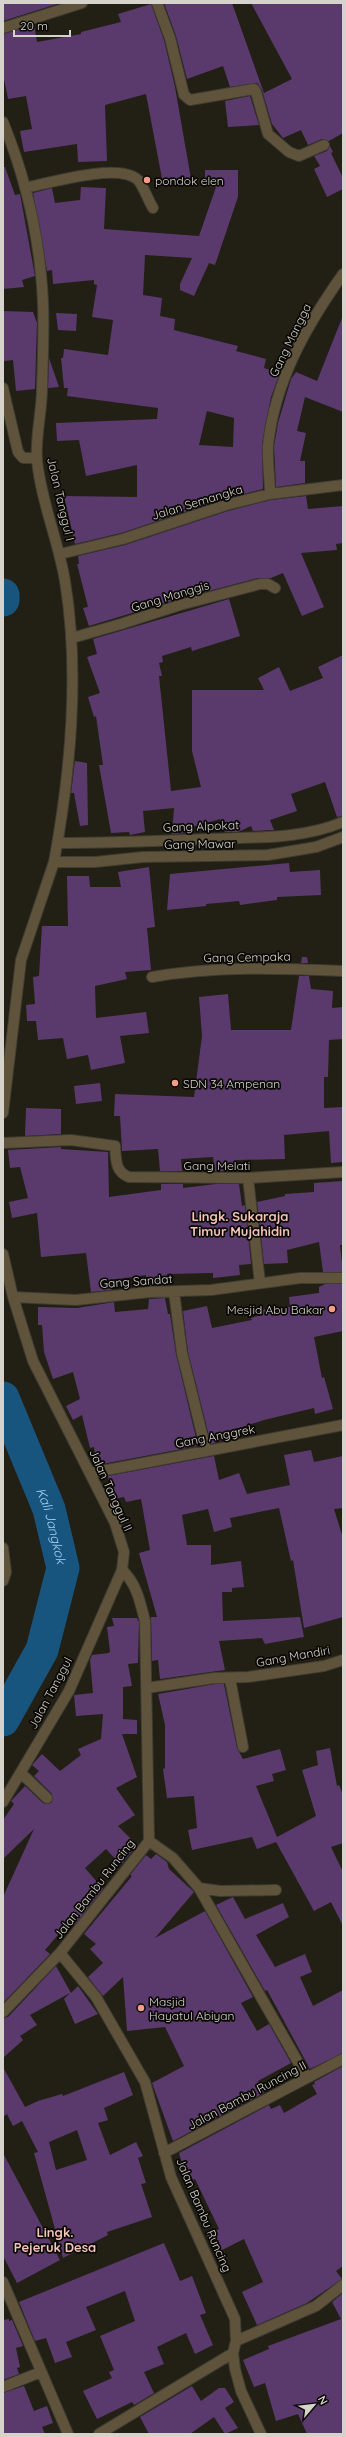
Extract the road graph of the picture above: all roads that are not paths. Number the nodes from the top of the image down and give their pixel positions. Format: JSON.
{"nodes":[{"id":1,"x":82,"y":3,"type":"edge"},
{"id":2,"x":157,"y":3,"type":"edge"},
{"id":3,"x":3,"y":28,"type":"edge"},
{"id":4,"x":3,"y":122,"type":"edge"},
{"id":5,"x":324,"y":145,"type":"dead end"},
{"id":6,"x":25,"y":188,"type":"junction"},
{"id":7,"x":153,"y":208,"type":"dead end"},
{"id":8,"x":343,"y":274,"type":"edge"},
{"id":9,"x":3,"y":388,"type":"edge"},
{"id":10,"x":37,"y":458,"type":"junction"},
{"id":11,"x":343,"y":485,"type":"edge"},
{"id":12,"x":270,"y":494,"type":"junction"},
{"id":13,"x":60,"y":554,"type":"junction"},
{"id":14,"x":275,"y":588,"type":"dead end"},
{"id":15,"x":72,"y":638,"type":"junction"},
{"id":16,"x":343,"y":822,"type":"edge"},
{"id":17,"x":343,"y":837,"type":"edge"},
{"id":18,"x":214,"y":841,"type":"junction"},
{"id":19,"x":58,"y":844,"type":"junction"},
{"id":20,"x":285,"y":844,"type":"junction"},
{"id":21,"x":208,"y":854,"type":"junction"},
{"id":22,"x":55,"y":860,"type":"junction"},
{"id":23,"x":343,"y":971,"type":"edge"},
{"id":24,"x":152,"y":977,"type":"dead end"},
{"id":25,"x":3,"y":1113,"type":"edge"},
{"id":26,"x":3,"y":1143,"type":"edge"},
{"id":27,"x":343,"y":1172,"type":"edge"},
{"id":28,"x":248,"y":1178,"type":"junction"},
{"id":29,"x":3,"y":1254,"type":"edge"},
{"id":30,"x":343,"y":1278,"type":"edge"},
{"id":31,"x":260,"y":1283,"type":"junction"},
{"id":32,"x":174,"y":1292,"type":"junction"},
{"id":33,"x":13,"y":1297,"type":"junction"},
{"id":34,"x":343,"y":1426,"type":"edge"},
{"id":35,"x":206,"y":1450,"type":"junction"},
{"id":36,"x":91,"y":1473,"type":"junction"},
{"id":37,"x":3,"y":1548,"type":"edge"},
{"id":38,"x":122,"y":1570,"type":"junction"},
{"id":39,"x":3,"y":1581,"type":"edge"},
{"id":40,"x":343,"y":1660,"type":"edge"},
{"id":41,"x":230,"y":1679,"type":"junction"},
{"id":42,"x":147,"y":1688,"type":"junction"},
{"id":43,"x":243,"y":1747,"type":"dead end"},
{"id":44,"x":21,"y":1773,"type":"junction"},
{"id":45,"x":47,"y":1798,"type":"dead end"},
{"id":46,"x":3,"y":1802,"type":"edge"},
{"id":47,"x":150,"y":1841,"type":"junction"},
{"id":48,"x":199,"y":1888,"type":"junction"},
{"id":49,"x":276,"y":1890,"type":"dead end"},
{"id":50,"x":60,"y":1953,"type":"junction"},
{"id":51,"x":3,"y":2012,"type":"edge"},
{"id":52,"x":343,"y":2059,"type":"edge"},
{"id":53,"x":307,"y":2078,"type":"junction"},
{"id":54,"x":164,"y":2153,"type":"junction"},
{"id":55,"x":3,"y":2282,"type":"edge"},
{"id":56,"x":343,"y":2285,"type":"edge"},
{"id":57,"x":236,"y":2341,"type":"junction"},
{"id":58,"x":233,"y":2353,"type":"junction"},
{"id":59,"x":41,"y":2372,"type":"junction"},
{"id":60,"x":3,"y":2387,"type":"edge"},
{"id":61,"x":68,"y":2434,"type":"edge"},
{"id":62,"x":99,"y":2434,"type":"edge"},
{"id":63,"x":261,"y":2434,"type":"edge"}],
"edges":[{"from":1,"to":3,"type":"street"},
{"from":2,"to":5,"type":"street"},
{"from":4,"to":6,"type":"street","name":"Jalan Tanggul I"},
{"from":6,"to":7,"type":"street"},
{"from":6,"to":10,"type":"street","name":"Jalan Tanggul I"},
{"from":8,"to":12,"type":"street","name":"Gang Mangga"},
{"from":9,"to":10,"type":"street"},
{"from":10,"to":13,"type":"street","name":"Jalan Tanggul I"},
{"from":11,"to":12,"type":"street","name":"Jalan Semangka"},
{"from":12,"to":13,"type":"street","name":"Jalan Semangka"},
{"from":13,"to":15,"type":"street","name":"Jalan Tanggul I"},
{"from":14,"to":15,"type":"street","name":"Gang Manggis"},
{"from":15,"to":19,"type":"street","name":"Jalan Tanggul I"},
{"from":16,"to":20,"type":"street","name":"Gang Alpokat"},
{"from":17,"to":20,"type":"street","name":"Gang Mawar"},
{"from":18,"to":19,"type":"street","name":"Gang Alpokat"},
{"from":18,"to":20,"type":"street","name":"Gang Alpokat"},
{"from":18,"to":21,"type":"street"},
{"from":19,"to":22,"type":"street","name":"Jalan Tanggul I"},
{"from":20,"to":21,"type":"street","name":"Gang Mawar"},
{"from":21,"to":22,"type":"street","name":"Gang Mawar"},
{"from":22,"to":25,"type":"street"},
{"from":23,"to":24,"type":"street","name":"Gang Cempaka"},
{"from":26,"to":28,"type":"street","name":"Gang Melati"},
{"from":27,"to":28,"type":"street","name":"Gang Melati"},
{"from":28,"to":31,"type":"street"},
{"from":29,"to":33,"type":"street","name":"Jalan Tanggul II"},
{"from":30,"to":31,"type":"street","name":"Gang Sandat"},
{"from":31,"to":32,"type":"street","name":"Gang Sandat"},
{"from":32,"to":33,"type":"street","name":"Gang Sandat"},
{"from":32,"to":35,"type":"street"},
{"from":33,"to":36,"type":"street","name":"Jalan Tanggul II"},
{"from":34,"to":35,"type":"street","name":"Gang Anggrek"},
{"from":35,"to":36,"type":"street","name":"Gang Anggrek"},
{"from":36,"to":38,"type":"street","name":"Jalan Tanggul II"},
{"from":37,"to":39,"type":"street"},
{"from":38,"to":42,"type":"street"},
{"from":38,"to":44,"type":"street","name":"Jalan Tanggul"},
{"from":40,"to":41,"type":"street","name":"Gang Mandiri"},
{"from":41,"to":42,"type":"street","name":"Gang Mandiri"},
{"from":41,"to":43,"type":"street"},
{"from":42,"to":47,"type":"street"},
{"from":44,"to":45,"type":"street"},
{"from":44,"to":46,"type":"street","name":"Jalan Tanggul"},
{"from":47,"to":48,"type":"street"},
{"from":47,"to":50,"type":"street","name":"Jalan Bambu Runcing"},
{"from":48,"to":49,"type":"street"},
{"from":48,"to":53,"type":"street"},
{"from":50,"to":51,"type":"street"},
{"from":50,"to":54,"type":"street","name":"Jalan Bambu Runcing"},
{"from":52,"to":53,"type":"street","name":"Jalan Bambu Runcing II"},
{"from":53,"to":54,"type":"street","name":"Jalan Bambu Runcing II"},
{"from":54,"to":57,"type":"street","name":"Jalan Bambu Runcing"},
{"from":55,"to":59,"type":"street"},
{"from":56,"to":57,"type":"street"},
{"from":57,"to":58,"type":"street","name":"Jalan Bambu Runcing"},
{"from":58,"to":62,"type":"street"},
{"from":58,"to":63,"type":"street","name":"Jalan Bambu Runcing"},
{"from":59,"to":60,"type":"street"},
{"from":59,"to":61,"type":"street"}]}
